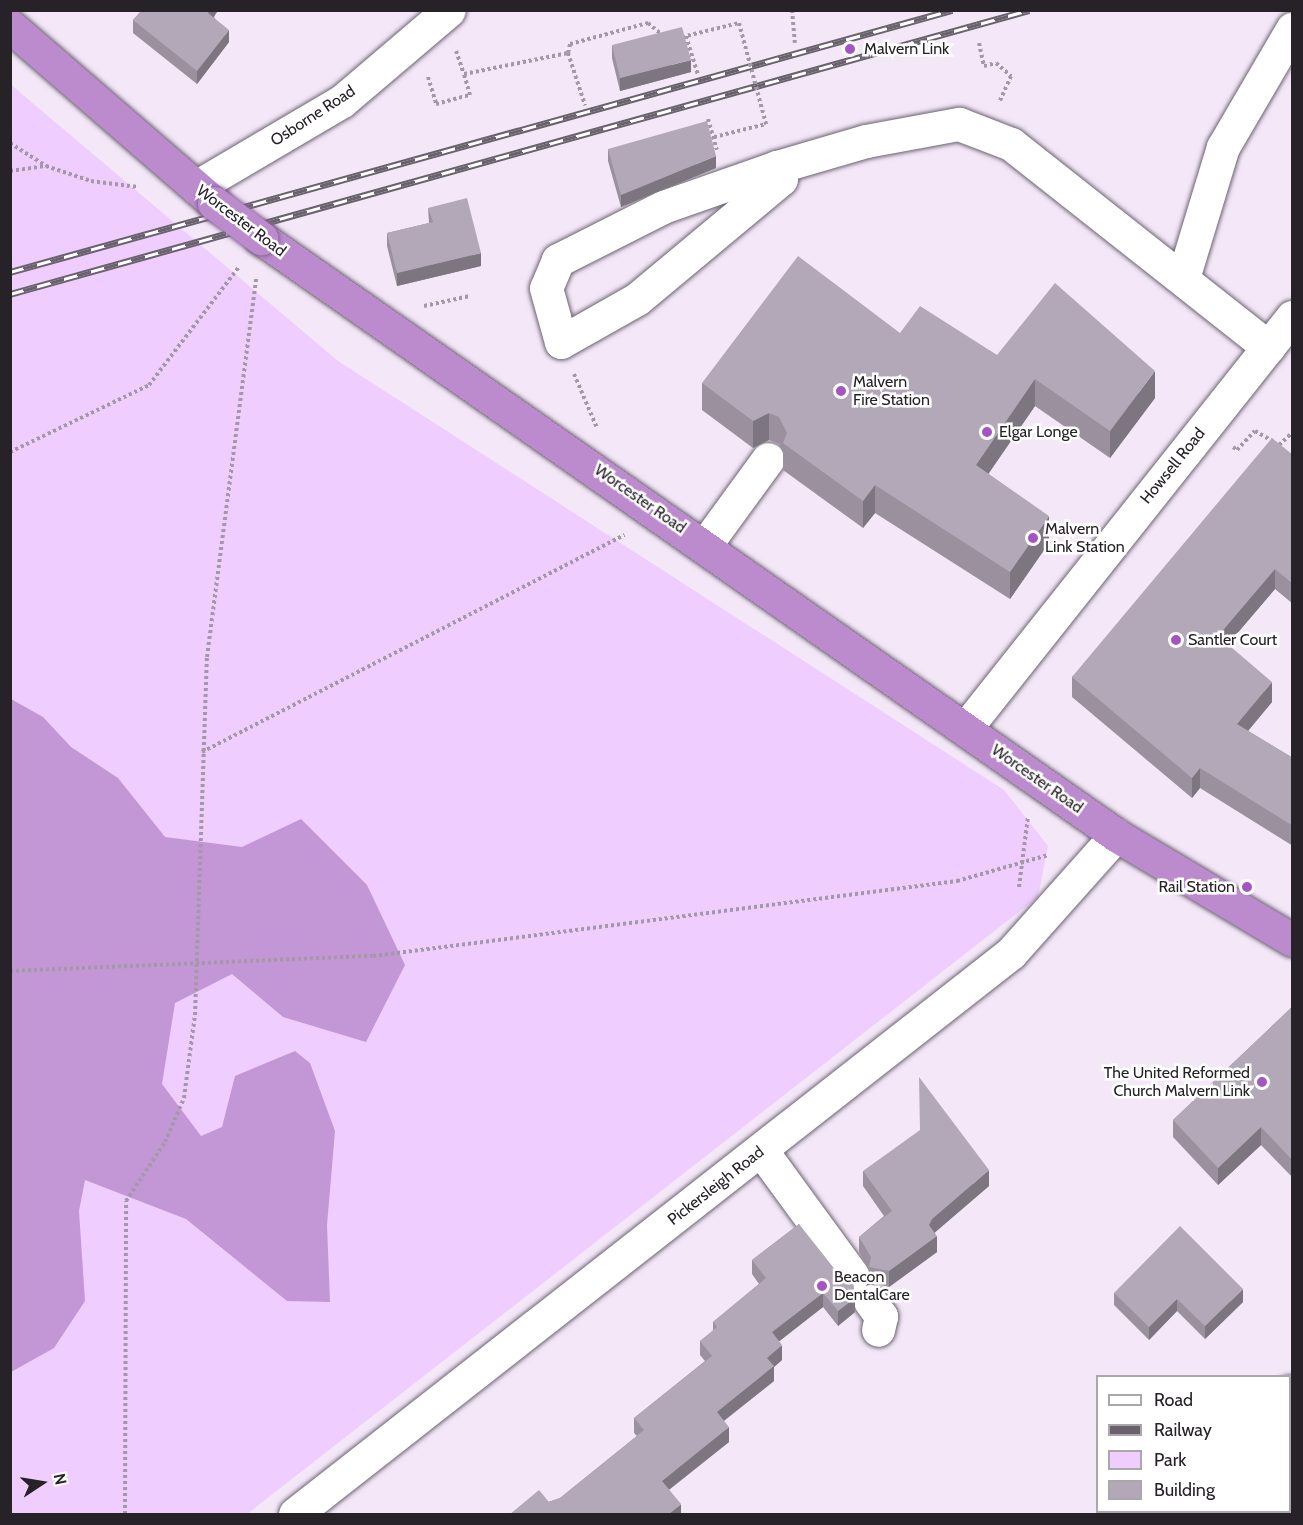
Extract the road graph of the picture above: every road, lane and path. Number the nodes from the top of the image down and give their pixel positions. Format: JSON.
{"nodes":[{"id":1,"x":792,"y":10,"type":"edge"},
{"id":2,"x":446,"y":13,"type":"edge"},
{"id":3,"x":10,"y":26,"type":"edge"},
{"id":4,"x":1293,"y":29,"type":"edge"},
{"id":5,"x":686,"y":36,"type":"junction"},
{"id":6,"x":795,"y":43,"type":"dead end"},
{"id":7,"x":979,"y":43,"type":"dead end"},
{"id":8,"x":456,"y":50,"type":"junction"},
{"id":9,"x":568,"y":53,"type":"junction"},
{"id":10,"x":448,"y":56,"type":"dead end"},
{"id":11,"x":435,"y":69,"type":"dead end"},
{"id":12,"x":464,"y":74,"type":"junction"},
{"id":13,"x":698,"y":75,"type":"dead end"},
{"id":14,"x":585,"y":105,"type":"dead end"},
{"id":15,"x":985,"y":134,"type":"junction"},
{"id":16,"x":714,"y":137,"type":"edge"},
{"id":17,"x":10,"y":143,"type":"edge"},
{"id":18,"x":46,"y":166,"type":"junction"},
{"id":19,"x":777,"y":167,"type":"junction"},
{"id":20,"x":10,"y":171,"type":"edge"},
{"id":21,"x":148,"y":188,"type":"dead end"},
{"id":22,"x":205,"y":195,"type":"junction"},
{"id":23,"x":261,"y":238,"type":"junction"},
{"id":24,"x":1184,"y":275,"type":"junction"},
{"id":25,"x":1293,"y":317,"type":"edge"},
{"id":26,"x":561,"y":342,"type":"junction"},
{"id":27,"x":1268,"y":347,"type":"junction"},
{"id":28,"x":1293,"y":433,"type":"edge"},
{"id":29,"x":600,"y":435,"type":"dead end"},
{"id":30,"x":1227,"y":443,"type":"dead end"},
{"id":31,"x":10,"y":452,"type":"edge"},
{"id":32,"x":768,"y":459,"type":"dead end"},
{"id":33,"x":662,"y":516,"type":"junction"},
{"id":34,"x":706,"y":544,"type":"junction"},
{"id":35,"x":965,"y":729,"type":"junction"},
{"id":36,"x":202,"y":752,"type":"junction"},
{"id":37,"x":1033,"y":775,"type":"junction"},
{"id":38,"x":1116,"y":835,"type":"junction"},
{"id":39,"x":1059,"y":851,"type":"dead end"},
{"id":40,"x":1018,"y":893,"type":"dead end"},
{"id":41,"x":1293,"y":940,"type":"edge"},
{"id":42,"x":10,"y":971,"type":"edge"},
{"id":43,"x":761,"y":1150,"type":"junction"},
{"id":44,"x":867,"y":1302,"type":"dead end"},
{"id":45,"x":125,"y":1515,"type":"edge"},
{"id":46,"x":295,"y":1515,"type":"edge"}],
"edges":[{"from":1,"to":6,"type":"path"},
{"from":2,"to":8,"type":"path"},
{"from":2,"to":22,"type":"street","name":"Osborne Road"},
{"from":3,"to":22,"type":"highway","name":"Worcester Road"},
{"from":4,"to":24,"type":"street"},
{"from":5,"to":9,"type":"path"},
{"from":5,"to":13,"type":"path"},
{"from":5,"to":16,"type":"path","bridge":true},
{"from":7,"to":15,"type":"path"},
{"from":8,"to":10,"type":"path"},
{"from":8,"to":12,"type":"path"},
{"from":9,"to":12,"type":"path"},
{"from":9,"to":14,"type":"path"},
{"from":11,"to":12,"type":"path"},
{"from":15,"to":19,"type":"street"},
{"from":15,"to":24,"type":"street"},
{"from":17,"to":18,"type":"path"},
{"from":18,"to":20,"type":"path"},
{"from":18,"to":21,"type":"path"},
{"from":19,"to":26,"type":"street"},
{"from":19,"to":26,"type":"street"},
{"from":22,"to":23,"type":"highway","name":"Worcester Road","bridge":true},
{"from":23,"to":31,"type":"path"},
{"from":23,"to":33,"type":"highway","name":"Worcester Road"},
{"from":23,"to":36,"type":"path"},
{"from":24,"to":27,"type":"street"},
{"from":25,"to":27,"type":"street","name":"Howsell Road"},
{"from":26,"to":29,"type":"path"},
{"from":27,"to":35,"type":"street","name":"Howsell Road"},
{"from":28,"to":30,"type":"path"},
{"from":32,"to":34,"type":"street"},
{"from":33,"to":34,"type":"highway","name":"Worcester Road"},
{"from":33,"to":36,"type":"path"},
{"from":34,"to":35,"type":"highway","name":"Worcester Road"},
{"from":35,"to":37,"type":"highway","name":"Worcester Road"},
{"from":36,"to":45,"type":"path"},
{"from":37,"to":38,"type":"highway","name":"Worcester Road"},
{"from":37,"to":40,"type":"path"},
{"from":38,"to":41,"type":"highway","name":"Worcester Road"},
{"from":38,"to":43,"type":"street","name":"Pickersleigh Road"},
{"from":39,"to":42,"type":"path"},
{"from":43,"to":44,"type":"street"},
{"from":43,"to":46,"type":"street","name":"Pickersleigh Road"}]}
